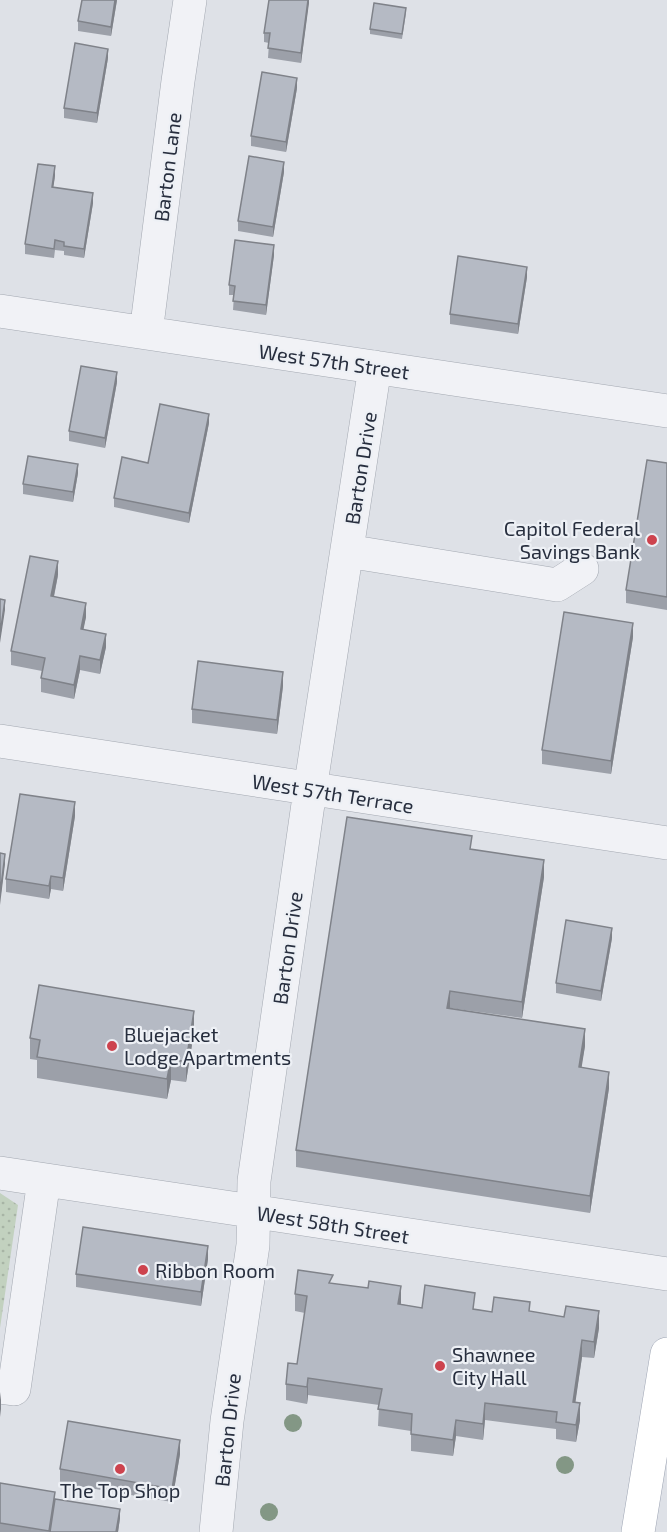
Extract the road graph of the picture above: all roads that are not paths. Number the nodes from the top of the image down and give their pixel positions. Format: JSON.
{"nodes":[{"id":1,"x":190,"y":0,"type":"edge"},
{"id":2,"x":0,"y":311,"type":"edge"},
{"id":3,"x":146,"y":333,"type":"junction"},
{"id":4,"x":375,"y":367,"type":"junction"},
{"id":5,"x":667,"y":411,"type":"edge"},
{"id":6,"x":347,"y":551,"type":"junction"},
{"id":7,"x":582,"y":569,"type":"dead end"},
{"id":8,"x":0,"y":741,"type":"edge"},
{"id":9,"x":310,"y":789,"type":"junction"},
{"id":10,"x":667,"y":843,"type":"edge"},
{"id":11,"x":0,"y":1173,"type":"edge"},
{"id":12,"x":44,"y":1180,"type":"junction"},
{"id":13,"x":253,"y":1212,"type":"junction"},
{"id":14,"x":667,"y":1274,"type":"edge"},
{"id":15,"x":667,"y":1354,"type":"edge"},
{"id":16,"x":0,"y":1387,"type":"edge"},
{"id":17,"x":216,"y":1532,"type":"edge"},
{"id":18,"x":638,"y":1532,"type":"edge"}],
"edges":[{"from":1,"to":3,"type":"street","name":"Barton Lane"},
{"from":2,"to":3,"type":"street","name":"West 57th Street"},
{"from":3,"to":4,"type":"street","name":"West 57th Street"},
{"from":4,"to":5,"type":"street","name":"West 57th Street"},
{"from":4,"to":6,"type":"street","name":"Barton Drive"},
{"from":6,"to":7,"type":"street"},
{"from":6,"to":9,"type":"street","name":"Barton Drive"},
{"from":8,"to":9,"type":"street","name":"West 57th Terrace"},
{"from":9,"to":10,"type":"street","name":"West 57th Terrace"},
{"from":9,"to":13,"type":"street","name":"Barton Drive"},
{"from":11,"to":12,"type":"street","name":"West 58th Street"},
{"from":12,"to":13,"type":"street","name":"West 58th Street"},
{"from":12,"to":16,"type":"street"},
{"from":13,"to":14,"type":"street","name":"West 58th Street"},
{"from":13,"to":17,"type":"street","name":"Barton Drive"},
{"from":15,"to":18,"type":"main road"}]}
